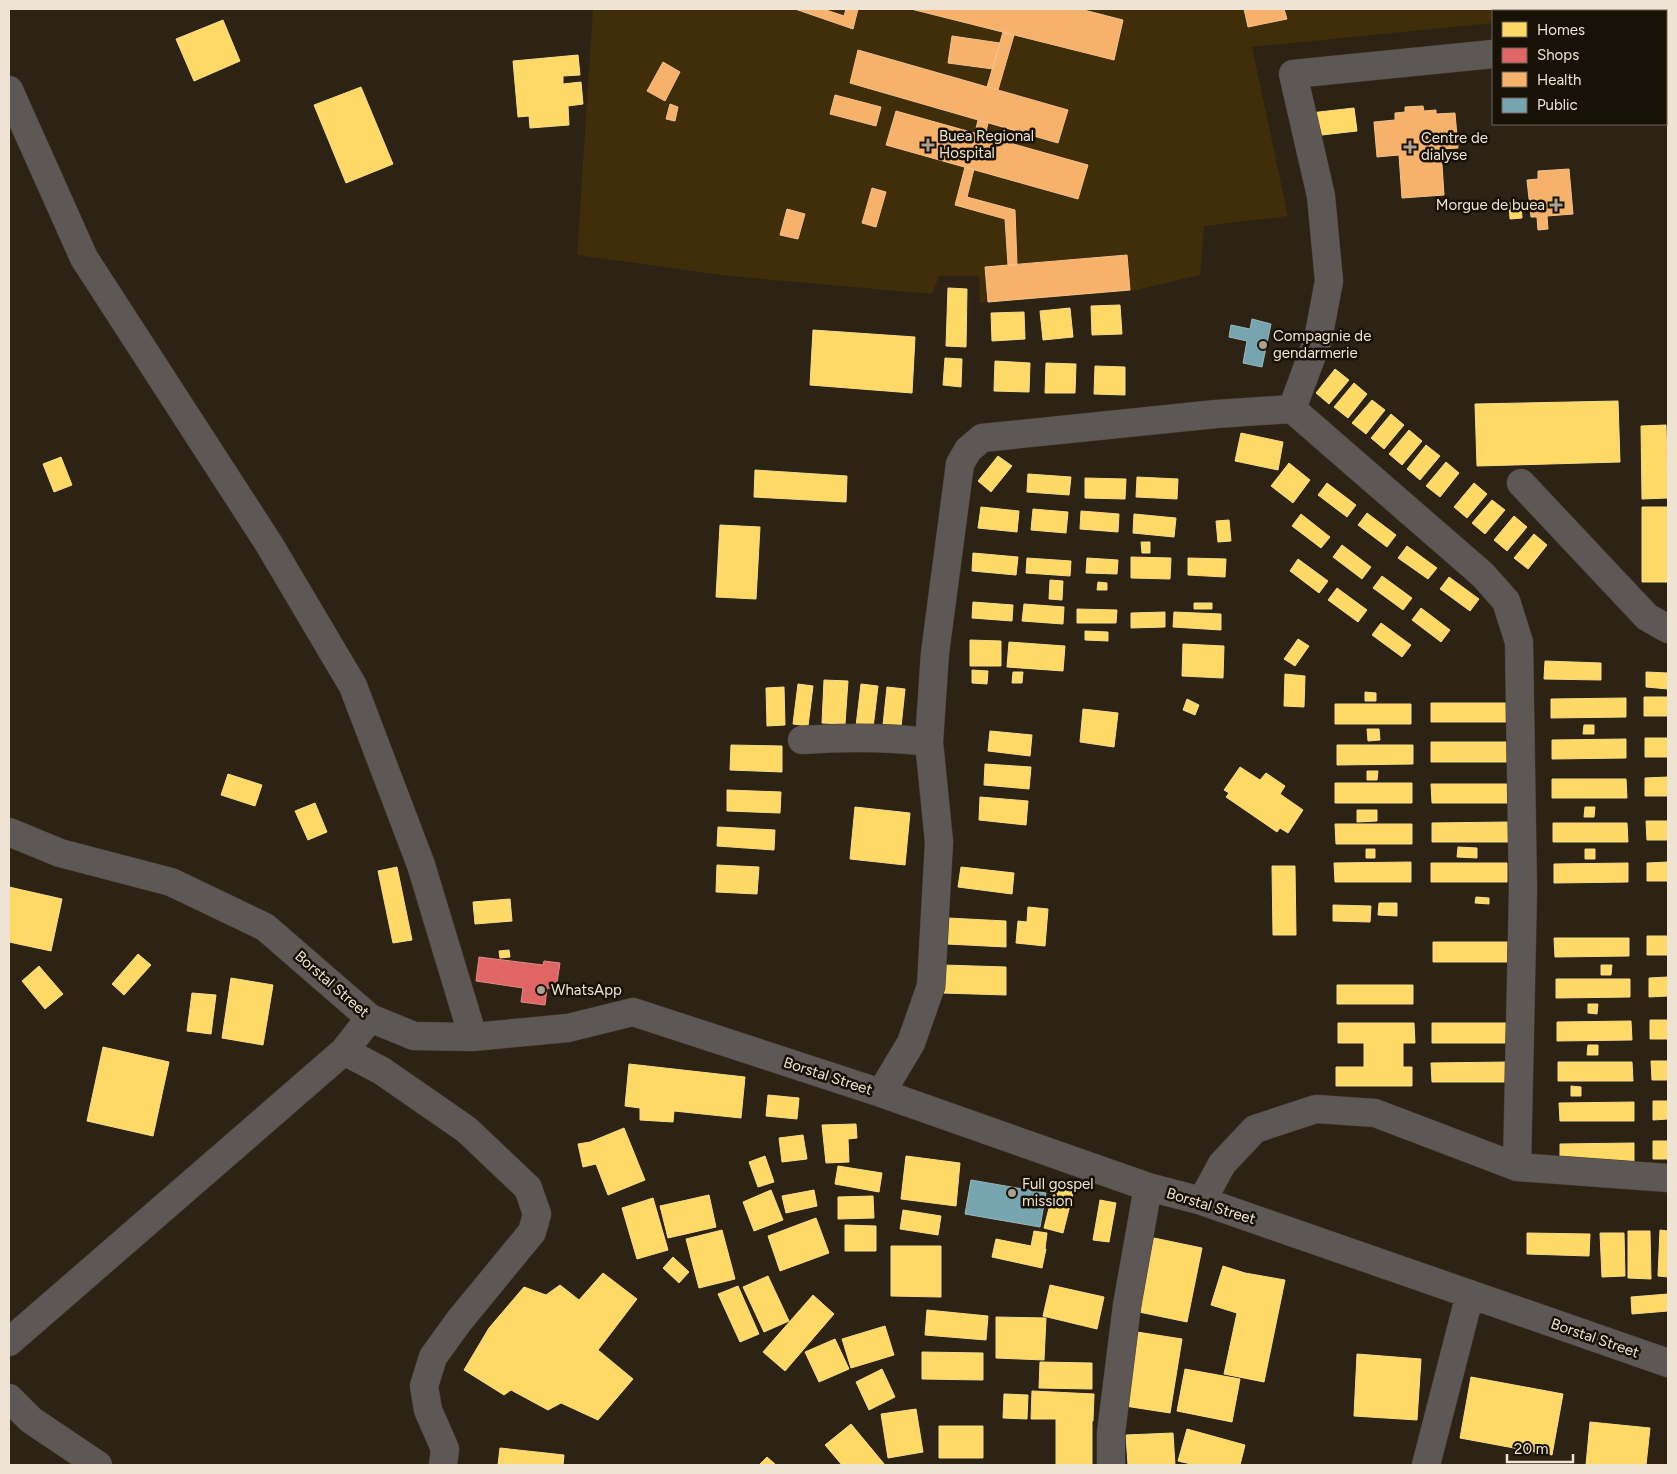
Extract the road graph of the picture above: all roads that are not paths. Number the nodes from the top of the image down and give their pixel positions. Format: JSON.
{"nodes":[{"id":1,"x":1492,"y":54,"type":"edge"},
{"id":2,"x":9,"y":90,"type":"edge"},
{"id":3,"x":1292,"y":409,"type":"junction"},
{"id":4,"x":1521,"y":483,"type":"dead end"},
{"id":5,"x":1668,"y":629,"type":"edge"},
{"id":6,"x":802,"y":740,"type":"dead end"},
{"id":7,"x":929,"y":742,"type":"junction"},
{"id":8,"x":9,"y":832,"type":"edge"},
{"id":9,"x":370,"y":1018,"type":"junction"},
{"id":10,"x":473,"y":1037,"type":"junction"},
{"id":11,"x":344,"y":1050,"type":"junction"},
{"id":12,"x":881,"y":1093,"type":"junction"},
{"id":13,"x":1517,"y":1168,"type":"junction"},
{"id":14,"x":1668,"y":1178,"type":"edge"},
{"id":15,"x":1148,"y":1187,"type":"junction"},
{"id":16,"x":1202,"y":1202,"type":"junction"},
{"id":17,"x":1470,"y":1294,"type":"junction"},
{"id":18,"x":9,"y":1342,"type":"edge"},
{"id":19,"x":1668,"y":1363,"type":"edge"},
{"id":20,"x":9,"y":1398,"type":"edge"},
{"id":21,"x":98,"y":1465,"type":"edge"},
{"id":22,"x":443,"y":1465,"type":"edge"},
{"id":23,"x":1111,"y":1465,"type":"edge"},
{"id":24,"x":1426,"y":1465,"type":"edge"}],
"edges":[{"from":1,"to":3,"type":"street"},
{"from":2,"to":10,"type":"street"},
{"from":3,"to":7,"type":"street"},
{"from":3,"to":13,"type":"street"},
{"from":4,"to":5,"type":"street"},
{"from":6,"to":7,"type":"street"},
{"from":7,"to":12,"type":"street"},
{"from":8,"to":9,"type":"street","name":"Borstal Street"},
{"from":9,"to":10,"type":"street","name":"Borstal Street"},
{"from":9,"to":11,"type":"street"},
{"from":10,"to":12,"type":"street","name":"Borstal Street"},
{"from":11,"to":18,"type":"street"},
{"from":11,"to":22,"type":"street"},
{"from":12,"to":15,"type":"street","name":"Borstal Street"},
{"from":13,"to":14,"type":"street"},
{"from":13,"to":16,"type":"street"},
{"from":15,"to":16,"type":"street","name":"Borstal Street"},
{"from":15,"to":23,"type":"street"},
{"from":16,"to":17,"type":"street","name":"Borstal Street"},
{"from":17,"to":19,"type":"street","name":"Borstal Street"},
{"from":17,"to":24,"type":"street"},
{"from":20,"to":21,"type":"street"}]}
